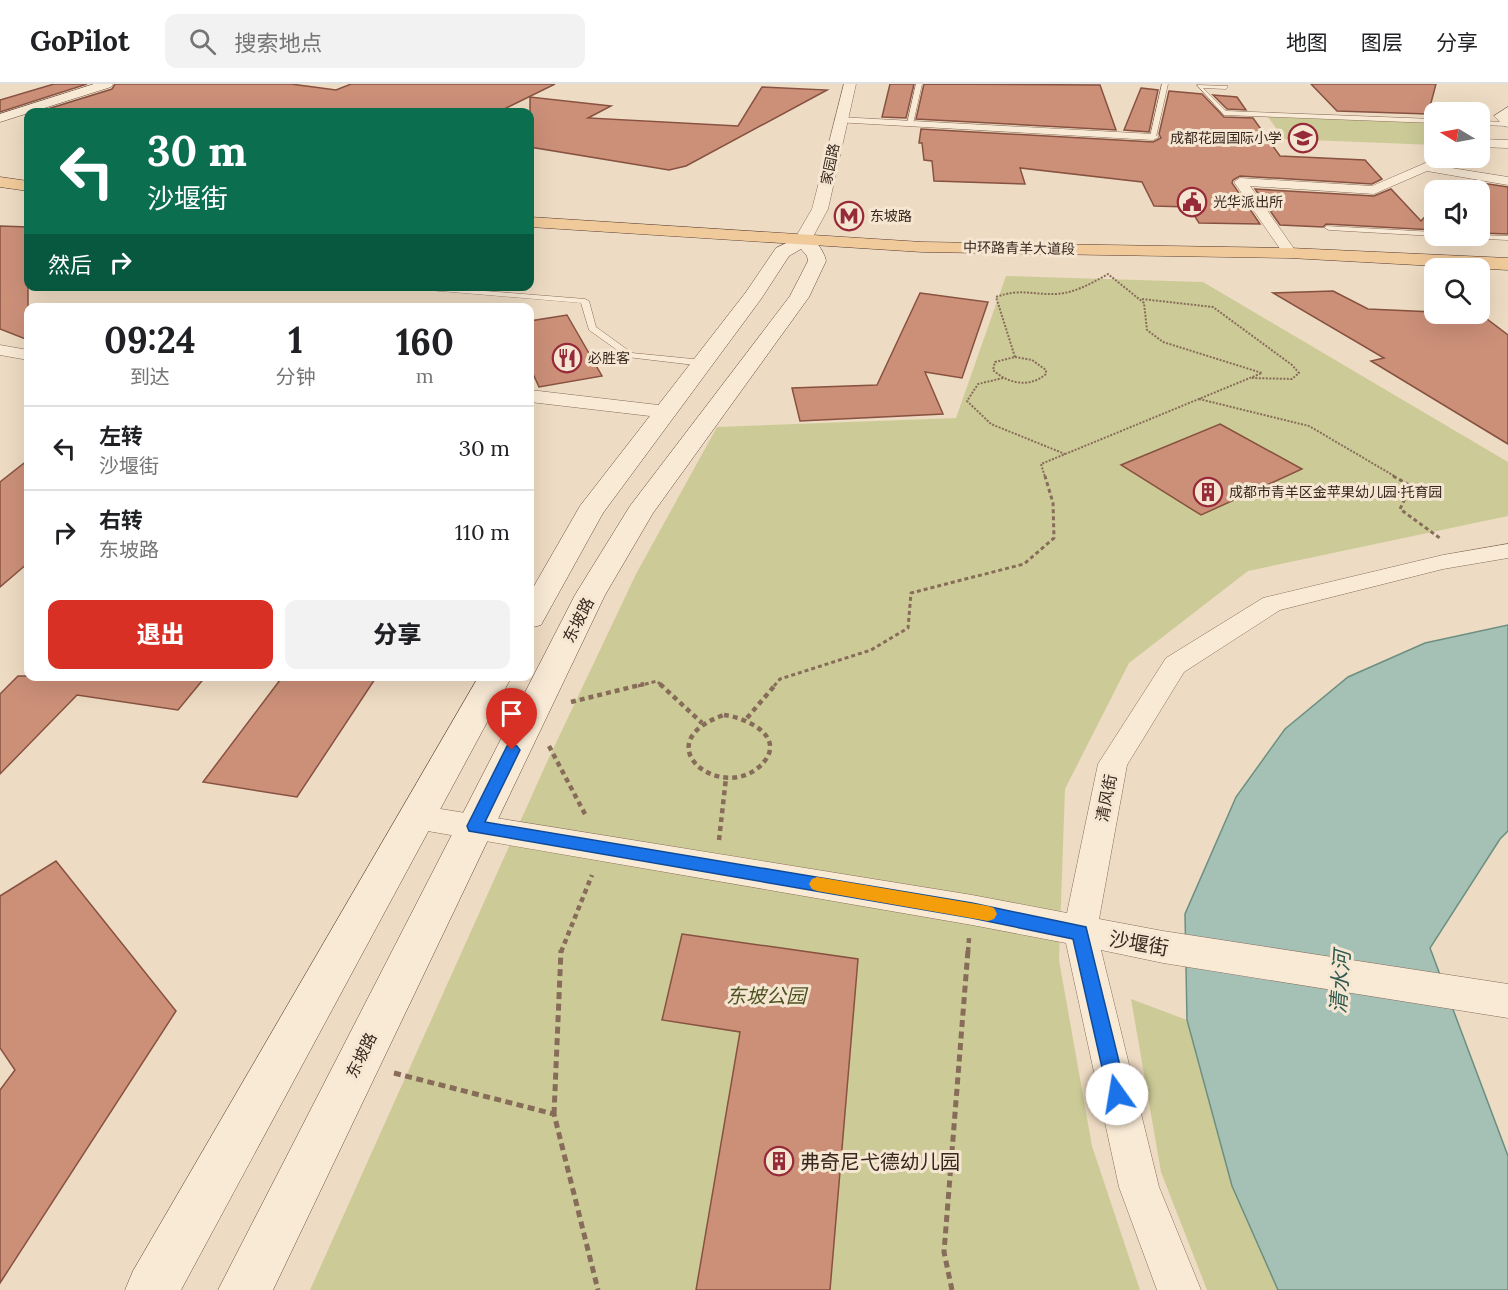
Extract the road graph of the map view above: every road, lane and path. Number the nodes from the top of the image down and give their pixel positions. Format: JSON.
{"nodes":[{"id":1,"x":107,"y":84,"type":"edge"},
{"id":2,"x":120,"y":84,"type":"edge"},
{"id":3,"x":850,"y":84,"type":"edge"},
{"id":4,"x":919,"y":84,"type":"edge"},
{"id":5,"x":1165,"y":84,"type":"edge"},
{"id":6,"x":1226,"y":87,"type":"dead end"},
{"id":7,"x":31,"y":108,"type":"edge"},
{"id":8,"x":46,"y":108,"type":"edge"},
{"id":9,"x":24,"y":110,"type":"edge"},
{"id":10,"x":1508,"y":110,"type":"edge"},
{"id":11,"x":24,"y":115,"type":"edge"},
{"id":12,"x":0,"y":118,"type":"edge"},
{"id":13,"x":839,"y":120,"type":"junction"},
{"id":14,"x":1424,"y":121,"type":"edge"},
{"id":15,"x":0,"y":123,"type":"edge"},
{"id":16,"x":1490,"y":123,"type":"edge"},
{"id":17,"x":910,"y":124,"type":"junction"},
{"id":18,"x":1508,"y":124,"type":"edge"},
{"id":19,"x":1153,"y":137,"type":"joint"},
{"id":20,"x":1490,"y":143,"type":"edge"},
{"id":21,"x":1508,"y":144,"type":"edge"},
{"id":22,"x":1424,"y":167,"type":"edge"},
{"id":23,"x":1431,"y":168,"type":"edge"},
{"id":24,"x":1508,"y":181,"type":"edge"},
{"id":25,"x":0,"y":182,"type":"edge"},
{"id":26,"x":24,"y":185,"type":"edge"},
{"id":27,"x":0,"y":194,"type":"edge"},
{"id":28,"x":24,"y":196,"type":"edge"},
{"id":29,"x":534,"y":222,"type":"edge"},
{"id":30,"x":1329,"y":228,"type":"dead end"},
{"id":31,"x":534,"y":232,"type":"edge"},
{"id":32,"x":1424,"y":233,"type":"edge"},
{"id":33,"x":1490,"y":237,"type":"edge"},
{"id":34,"x":1508,"y":238,"type":"edge"},
{"id":35,"x":800,"y":249,"type":"junction"},
{"id":36,"x":1290,"y":253,"type":"junction"},
{"id":37,"x":1508,"y":264,"type":"edge"},
{"id":38,"x":1424,"y":273,"type":"edge"},
{"id":39,"x":1490,"y":276,"type":"edge"},
{"id":40,"x":1508,"y":277,"type":"edge"},
{"id":41,"x":452,"y":291,"type":"edge"},
{"id":42,"x":1140,"y":299,"type":"junction"},
{"id":43,"x":0,"y":350,"type":"edge"},
{"id":44,"x":24,"y":354,"type":"edge"},
{"id":45,"x":1015,"y":357,"type":"junction"},
{"id":46,"x":703,"y":363,"type":"junction"},
{"id":47,"x":1004,"y":378,"type":"junction"},
{"id":48,"x":1248,"y":378,"type":"junction"},
{"id":49,"x":534,"y":396,"type":"edge"},
{"id":50,"x":1198,"y":399,"type":"junction"},
{"id":51,"x":667,"y":412,"type":"junction"},
{"id":52,"x":1066,"y":454,"type":"junction"},
{"id":53,"x":1508,"y":551,"type":"edge"},
{"id":54,"x":1467,"y":558,"type":"junction"},
{"id":55,"x":534,"y":611,"type":"edge"},
{"id":56,"x":493,"y":681,"type":"edge"},
{"id":57,"x":747,"y":718,"type":"junction"},
{"id":58,"x":726,"y":778,"type":"junction"},
{"id":59,"x":416,"y":817,"type":"junction"},
{"id":60,"x":475,"y":826,"type":"junction"},
{"id":61,"x":716,"y":867,"type":"junction"},
{"id":62,"x":972,"y":910,"type":"junction"},
{"id":63,"x":1080,"y":932,"type":"junction"},
{"id":64,"x":1508,"y":1001,"type":"edge"},
{"id":65,"x":357,"y":1064,"type":"junction"},
{"id":66,"x":152,"y":1290,"type":"edge"},
{"id":67,"x":245,"y":1290,"type":"edge"},
{"id":68,"x":598,"y":1290,"type":"edge"},
{"id":69,"x":952,"y":1290,"type":"edge"},
{"id":70,"x":1179,"y":1290,"type":"edge"}],
"edges":[{"from":1,"to":7,"type":"main road"},
{"from":2,"to":8,"type":"main road"},
{"from":3,"to":13,"type":"main road","name":"家园路"},
{"from":4,"to":17,"type":"lane"},
{"from":5,"to":19,"type":"lane"},
{"from":6,"to":14,"type":"lane"},
{"from":9,"to":12,"type":"main road"},
{"from":10,"to":18,"type":"street"},
{"from":11,"to":15,"type":"main road"},
{"from":13,"to":17,"type":"street"},
{"from":13,"to":35,"type":"main road","name":"家园路"},
{"from":16,"to":18,"type":"lane"},
{"from":17,"to":19,"type":"street"},
{"from":20,"to":21,"type":"street"},
{"from":22,"to":36,"type":"street"},
{"from":23,"to":24,"type":"street"},
{"from":25,"to":26,"type":"main road"},
{"from":27,"to":28,"type":"main road"},
{"from":29,"to":35,"type":"main road","name":"中环路青羊大道段"},
{"from":30,"to":32,"type":"lane"},
{"from":31,"to":35,"type":"main road","name":"中环路青羊大道段"},
{"from":33,"to":34,"type":"lane"},
{"from":35,"to":36,"type":"main road","name":"中环路青羊大道段"},
{"from":35,"to":38,"type":"main road","name":"中环路青羊大道段"},
{"from":35,"to":46,"type":"main road"},
{"from":35,"to":60,"type":"main road","name":"东坡路"},
{"from":36,"to":37,"type":"main road","name":"中环路青羊大道段"},
{"from":39,"to":40,"type":"main road"},
{"from":41,"to":46,"type":"lane"},
{"from":42,"to":45,"type":"path"},
{"from":42,"to":48,"type":"path"},
{"from":42,"to":48,"type":"path"},
{"from":43,"to":44,"type":"street"},
{"from":45,"to":47,"type":"path"},
{"from":45,"to":47,"type":"path"},
{"from":46,"to":51,"type":"main road"},
{"from":47,"to":52,"type":"path"},
{"from":48,"to":50,"type":"path"},
{"from":49,"to":51,"type":"street"},
{"from":50,"to":52,"type":"path"},
{"from":50,"to":54,"type":"path"},
{"from":51,"to":55,"type":"main road"},
{"from":52,"to":57,"type":"path"},
{"from":53,"to":54,"type":"street","name":"清风街"},
{"from":54,"to":63,"type":"street","name":"清风街"},
{"from":56,"to":59,"type":"main road"},
{"from":57,"to":58,"type":"path"},
{"from":57,"to":58,"type":"path"},
{"from":58,"to":61,"type":"path"},
{"from":59,"to":60,"type":"street","name":"沙堰街"},
{"from":59,"to":66,"type":"main road"},
{"from":60,"to":61,"type":"street","name":"沙堰街"},
{"from":60,"to":65,"type":"main road","name":"东坡路"},
{"from":61,"to":62,"type":"street","name":"沙堰街"},
{"from":62,"to":63,"type":"street","name":"沙堰街"},
{"from":62,"to":69,"type":"path"},
{"from":63,"to":64,"type":"street","name":"沙堰街"},
{"from":63,"to":70,"type":"street","name":"清风街"},
{"from":65,"to":67,"type":"main road","name":"东坡路"},
{"from":65,"to":68,"type":"path"}]}
